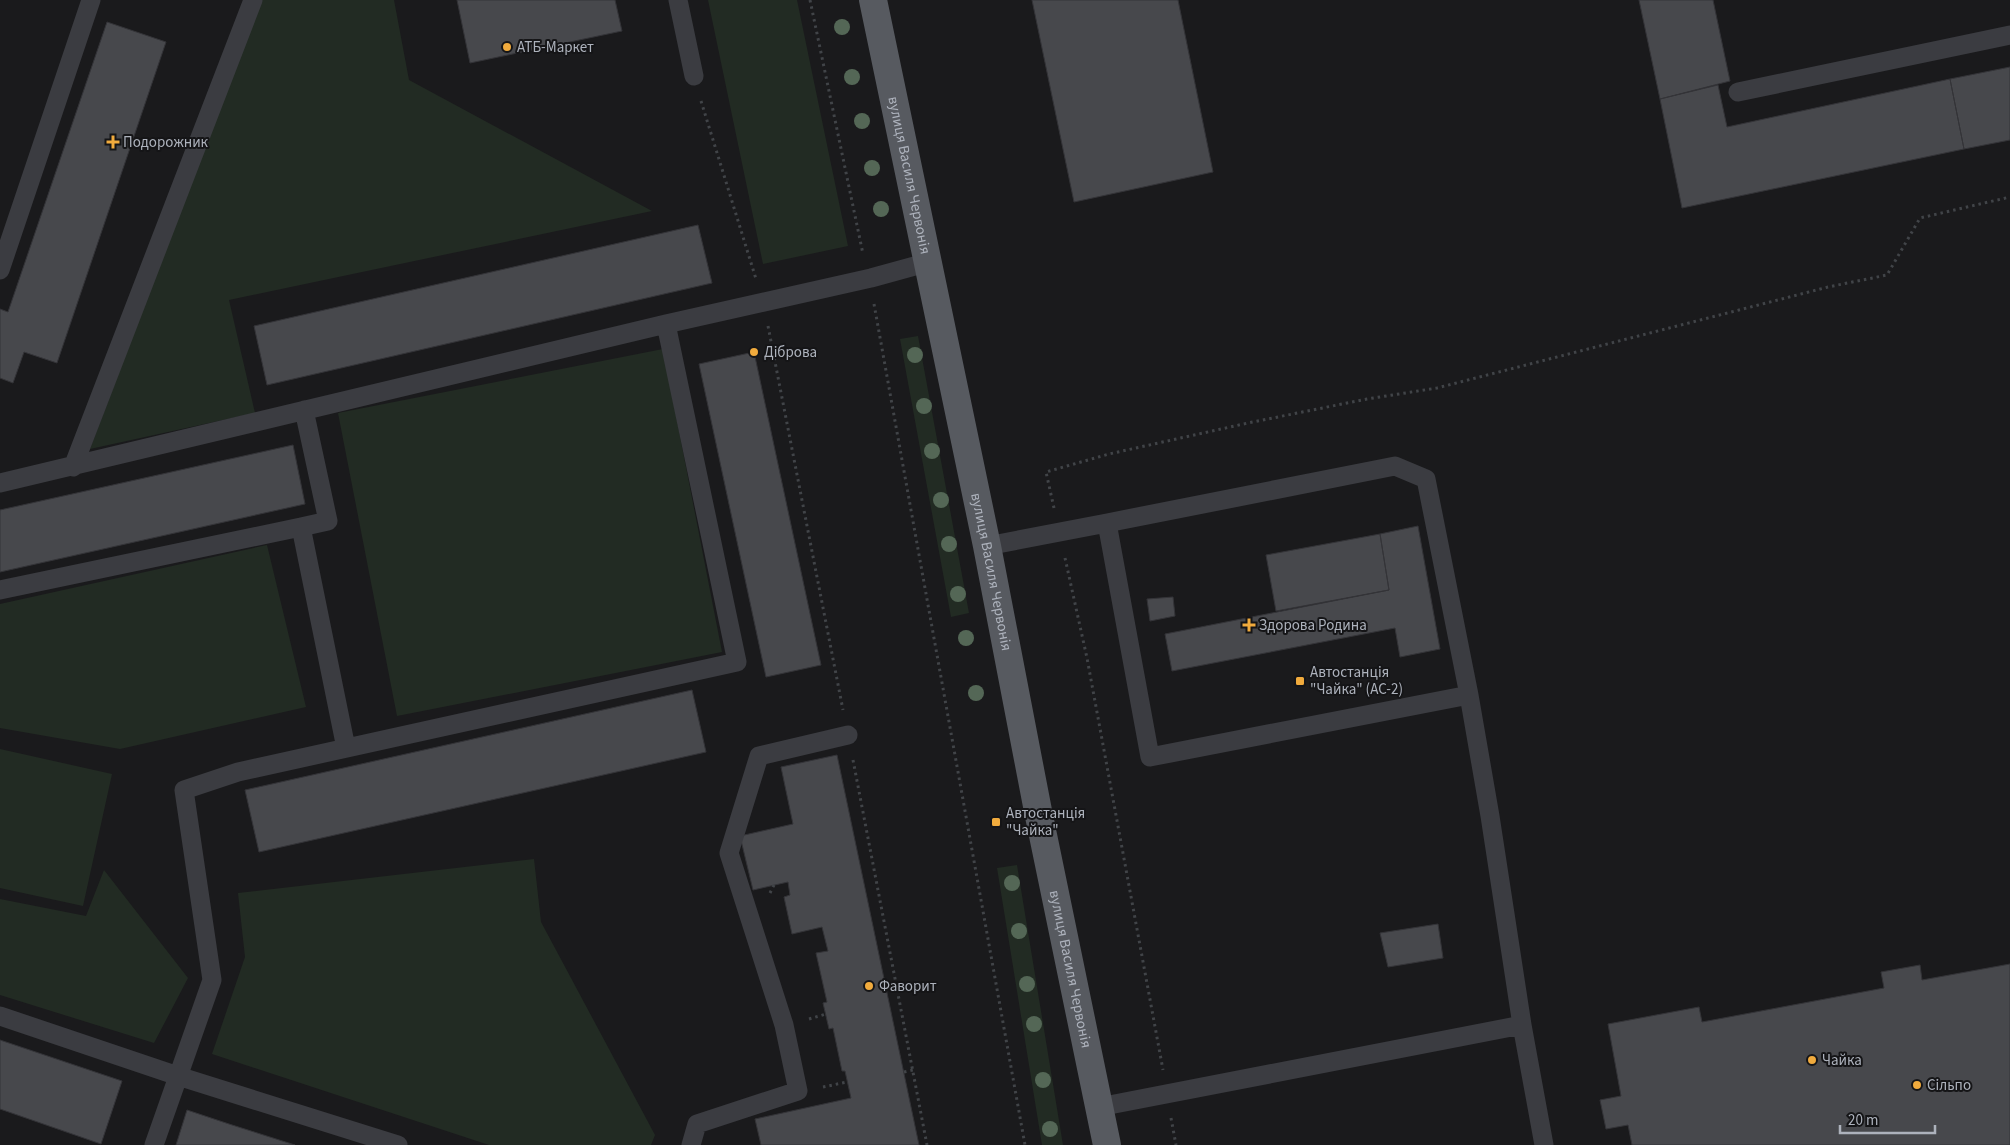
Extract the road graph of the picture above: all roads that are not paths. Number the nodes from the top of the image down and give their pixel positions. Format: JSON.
{"nodes":[{"id":1,"x":91,"y":0,"type":"edge"},
{"id":2,"x":254,"y":0,"type":"edge"},
{"id":3,"x":678,"y":0,"type":"edge"},
{"id":4,"x":873,"y":0,"type":"edge"},
{"id":5,"x":2010,"y":34,"type":"edge"},
{"id":6,"x":694,"y":76,"type":"road end"},
{"id":7,"x":1738,"y":92,"type":"dead end"},
{"id":8,"x":929,"y":262,"type":"junction"},
{"id":9,"x":0,"y":270,"type":"edge"},
{"id":10,"x":666,"y":324,"type":"junction"},
{"id":11,"x":304,"y":410,"type":"junction"},
{"id":12,"x":73,"y":467,"type":"junction"},
{"id":13,"x":0,"y":483,"type":"edge"},
{"id":14,"x":1107,"y":524,"type":"junction"},
{"id":15,"x":300,"y":527,"type":"junction"},
{"id":16,"x":988,"y":546,"type":"junction"},
{"id":17,"x":0,"y":590,"type":"edge"},
{"id":18,"x":1469,"y":695,"type":"junction"},
{"id":19,"x":848,"y":735,"type":"dead end"},
{"id":20,"x":346,"y":748,"type":"junction"},
{"id":21,"x":0,"y":1016,"type":"edge"},
{"id":22,"x":1522,"y":1025,"type":"junction"},
{"id":23,"x":178,"y":1076,"type":"junction"},
{"id":24,"x":1100,"y":1107,"type":"junction"},
{"id":25,"x":154,"y":1145,"type":"edge"},
{"id":26,"x":398,"y":1145,"type":"edge"},
{"id":27,"x":691,"y":1145,"type":"edge"},
{"id":28,"x":1107,"y":1145,"type":"edge"},
{"id":29,"x":1544,"y":1145,"type":"edge"}],
"edges":[{"from":1,"to":9,"type":"lane"},
{"from":2,"to":12,"type":"lane"},
{"from":3,"to":6,"type":"lane"},
{"from":4,"to":8,"type":"main road","name":"вулиця Василя Червонія"},
{"from":5,"to":7,"type":"lane"},
{"from":8,"to":10,"type":"lane"},
{"from":8,"to":16,"type":"main road","name":"вулиця Василя Червонія"},
{"from":10,"to":11,"type":"lane"},
{"from":10,"to":20,"type":"lane"},
{"from":11,"to":12,"type":"lane"},
{"from":11,"to":15,"type":"lane"},
{"from":12,"to":13,"type":"lane"},
{"from":14,"to":16,"type":"lane"},
{"from":14,"to":18,"type":"lane"},
{"from":14,"to":18,"type":"lane"},
{"from":15,"to":17,"type":"lane"},
{"from":15,"to":20,"type":"lane"},
{"from":16,"to":24,"type":"main road","name":"вулиця Василя Червонія"},
{"from":18,"to":22,"type":"lane"},
{"from":19,"to":27,"type":"lane"},
{"from":20,"to":23,"type":"lane"},
{"from":21,"to":23,"type":"lane"},
{"from":22,"to":24,"type":"lane"},
{"from":22,"to":29,"type":"lane"},
{"from":23,"to":25,"type":"lane"},
{"from":23,"to":26,"type":"lane"},
{"from":24,"to":28,"type":"main road","name":"вулиця Василя Червонія"}]}
